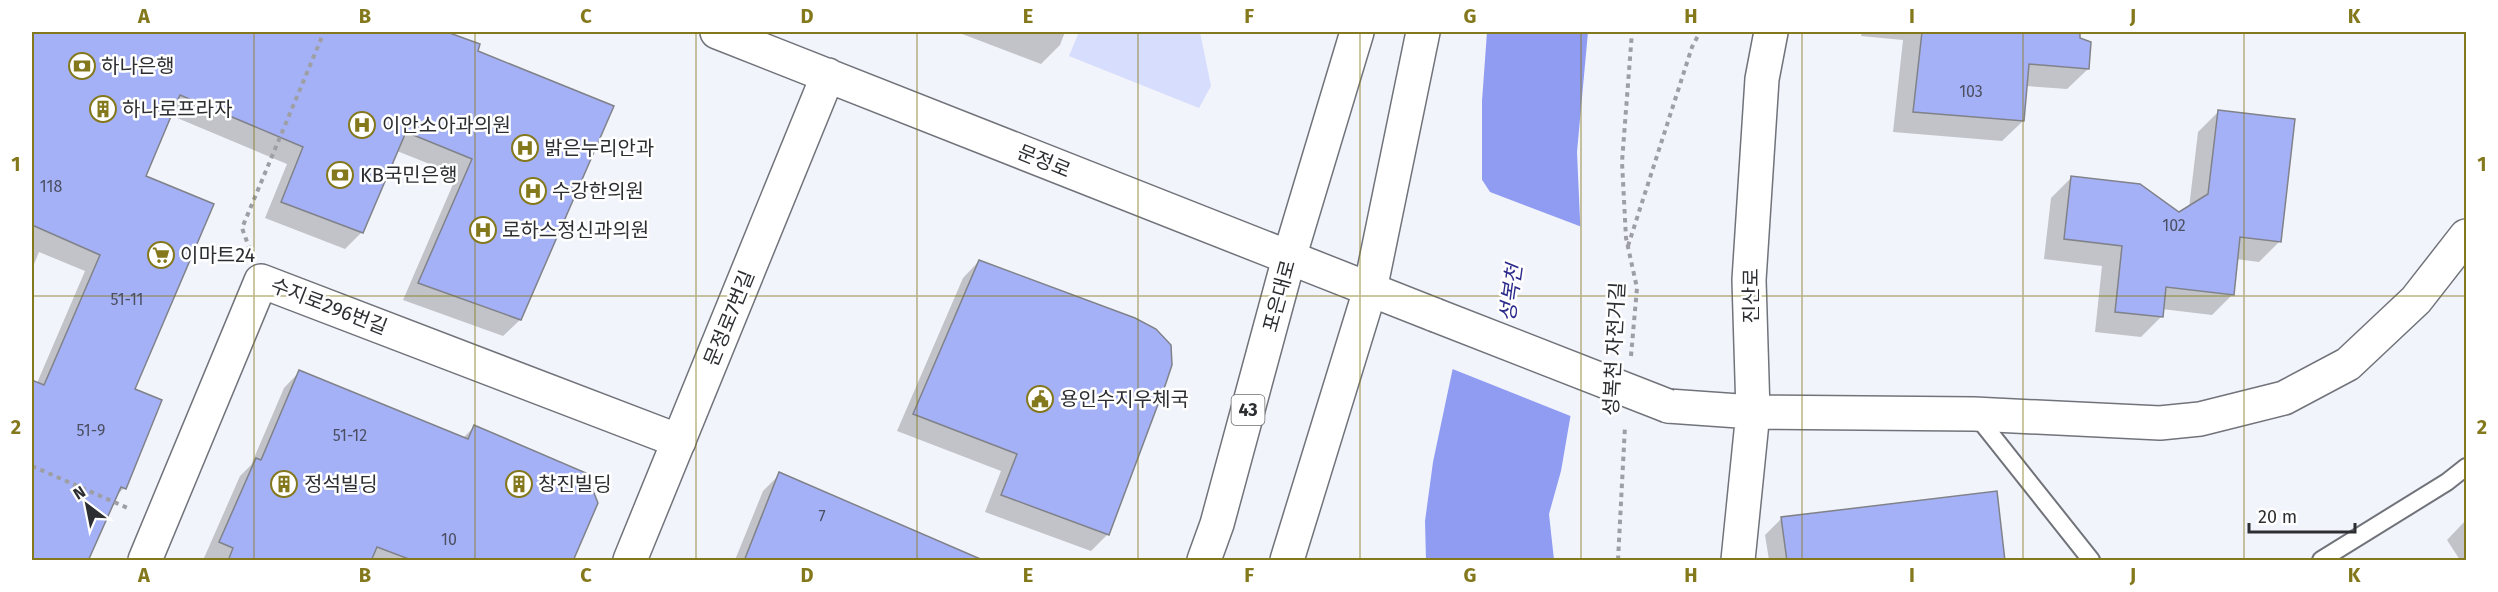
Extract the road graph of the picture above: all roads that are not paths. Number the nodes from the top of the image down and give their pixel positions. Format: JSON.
{"nodes":[{"id":1,"x":717,"y":32,"type":"edge"},
{"id":2,"x":1357,"y":32,"type":"edge"},
{"id":3,"x":1423,"y":32,"type":"edge"},
{"id":4,"x":1771,"y":32,"type":"edge"},
{"id":5,"x":828,"y":75,"type":"junction"},
{"id":6,"x":2466,"y":236,"type":"edge"},
{"id":7,"x":1289,"y":258,"type":"junction"},
{"id":8,"x":1370,"y":290,"type":"junction"},
{"id":9,"x":1753,"y":412,"type":"junction"},
{"id":10,"x":1974,"y":414,"type":"junction"},
{"id":11,"x":679,"y":441,"type":"junction"},
{"id":12,"x":2466,"y":467,"type":"edge"},
{"id":13,"x":145,"y":561,"type":"edge"},
{"id":14,"x":630,"y":561,"type":"edge"},
{"id":15,"x":1204,"y":561,"type":"edge"},
{"id":16,"x":1287,"y":561,"type":"edge"},
{"id":17,"x":1738,"y":561,"type":"edge"},
{"id":18,"x":2091,"y":561,"type":"edge"},
{"id":19,"x":2321,"y":561,"type":"edge"}],
"edges":[{"from":1,"to":5,"type":"street","name":"문정로"},
{"from":2,"to":7,"type":"street","name":"포은대로","number":"43"},
{"from":3,"to":8,"type":"street"},
{"from":4,"to":9,"type":"street","name":"진산로"},
{"from":5,"to":7,"type":"street","name":"문정로"},
{"from":5,"to":11,"type":"street","name":"문정로7번길"},
{"from":6,"to":10,"type":"street","name":"문정로"},
{"from":7,"to":8,"type":"street","name":"문정로"},
{"from":7,"to":15,"type":"street","name":"포은대로","number":"43"},
{"from":8,"to":9,"type":"street","name":"문정로","bridge":true},
{"from":8,"to":16,"type":"street"},
{"from":9,"to":10,"type":"street","name":"문정로"},
{"from":9,"to":17,"type":"street","name":"진산로"},
{"from":10,"to":18,"type":"lane"},
{"from":11,"to":13,"type":"street","name":"수지로296번길"},
{"from":11,"to":14,"type":"street","name":"문정로7번길"},
{"from":12,"to":19,"type":"lane"}]}
